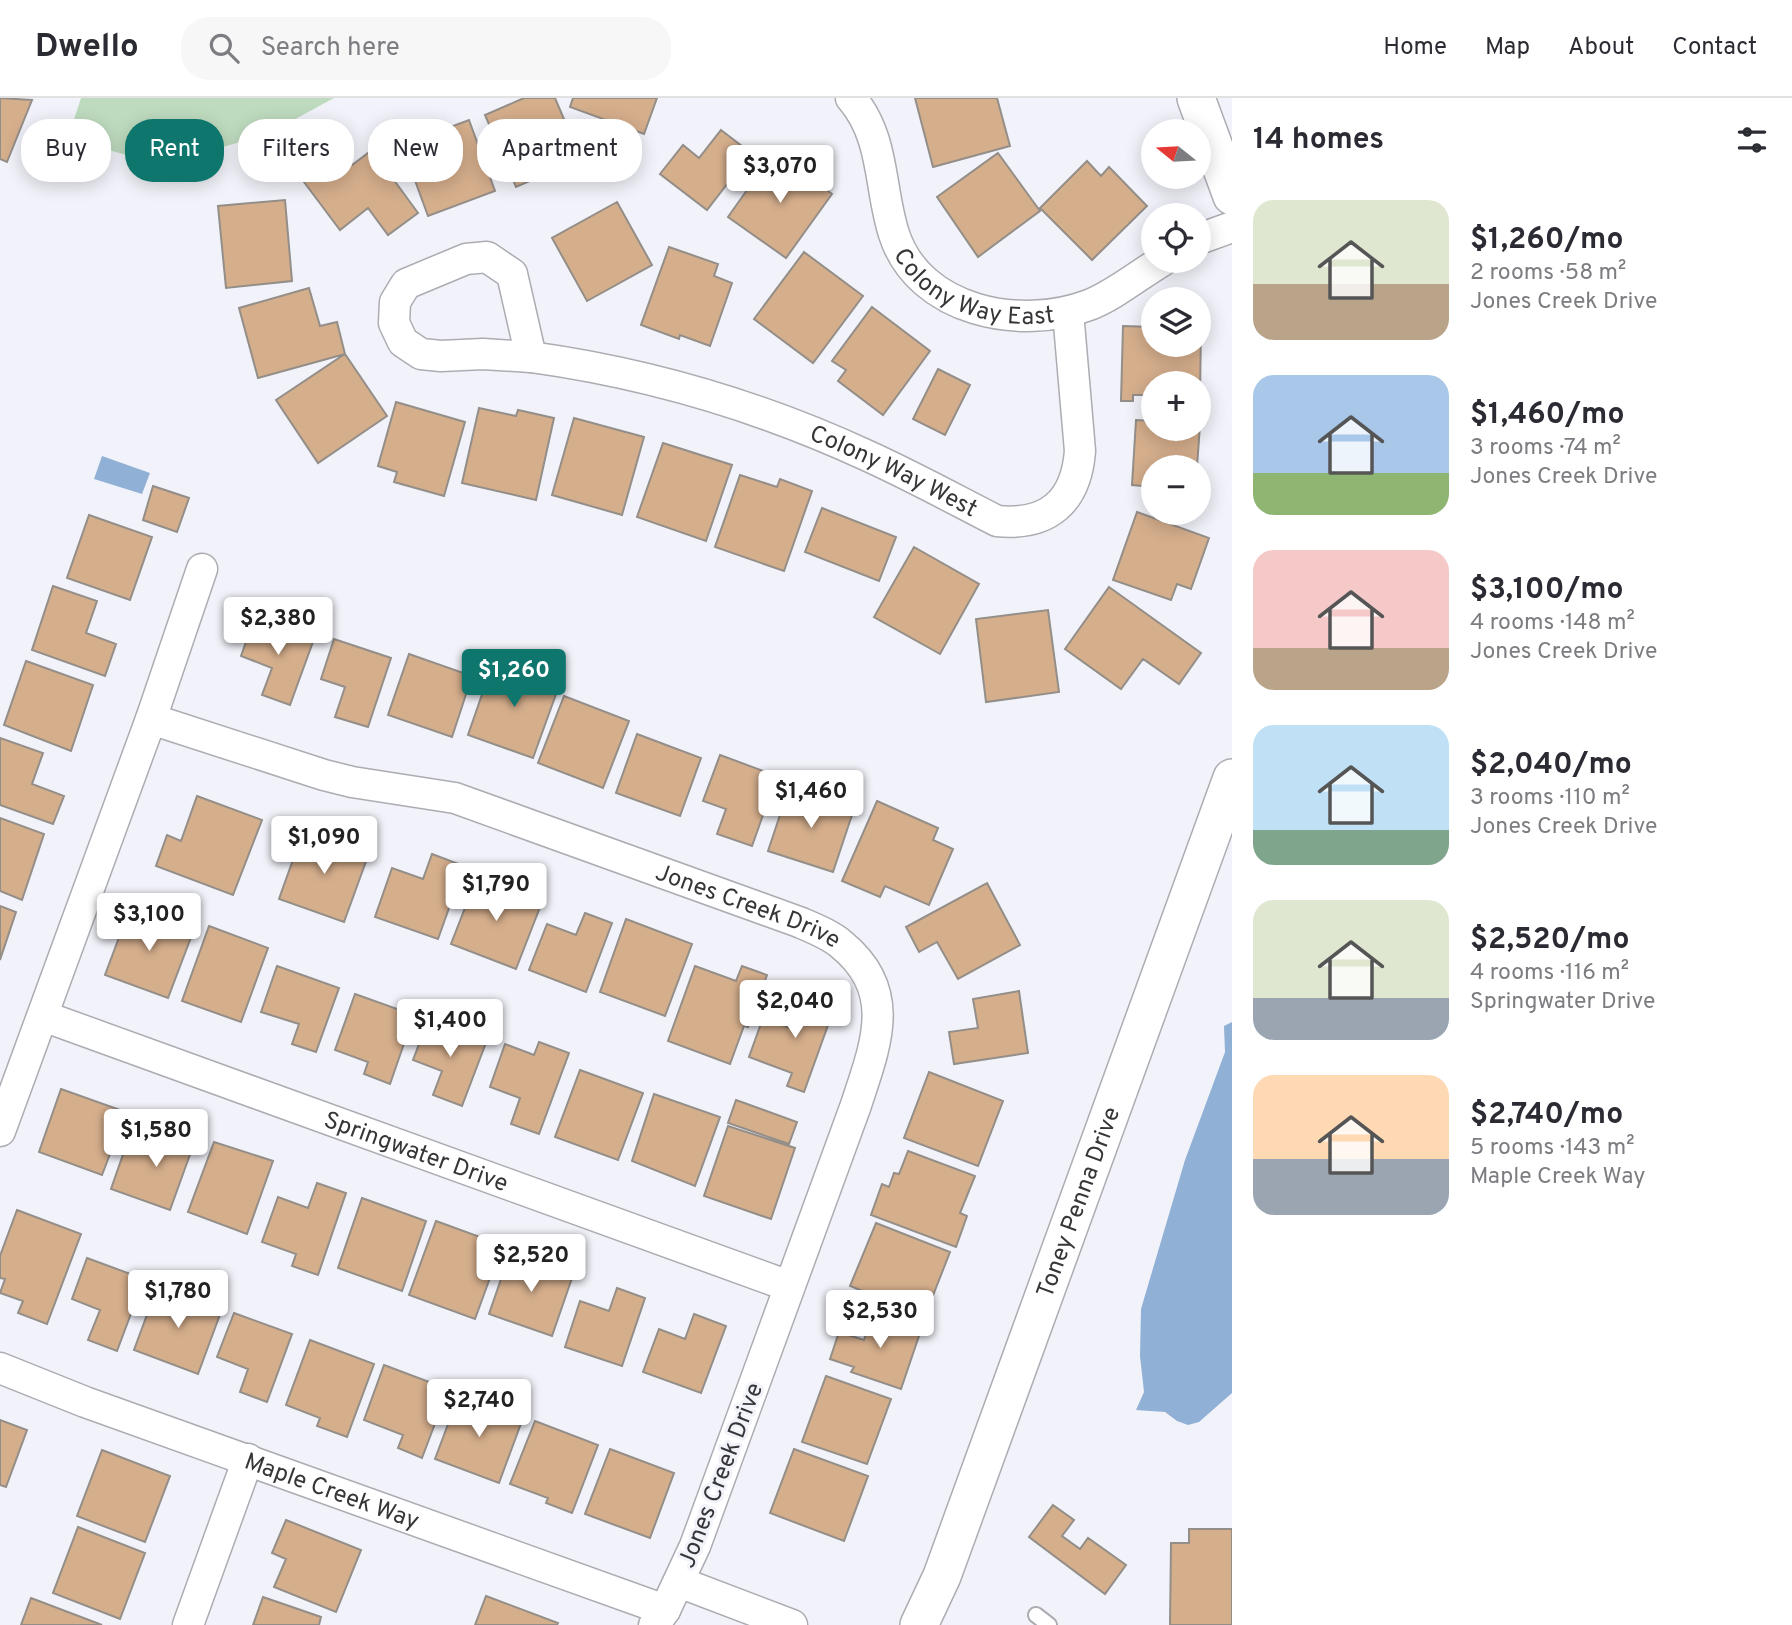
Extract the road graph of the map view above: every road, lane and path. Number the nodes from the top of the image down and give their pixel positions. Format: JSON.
{"nodes":[{"id":1,"x":851,"y":98,"type":"edge"},
{"id":2,"x":1175,"y":98,"type":"edge"},
{"id":3,"x":1196,"y":98,"type":"edge"},
{"id":4,"x":1192,"y":119,"type":"edge"},
{"id":5,"x":1204,"y":119,"type":"edge"},
{"id":6,"x":1211,"y":138,"type":"edge"},
{"id":7,"x":1232,"y":196,"type":"edge"},
{"id":8,"x":1232,"y":227,"type":"edge"},
{"id":9,"x":1211,"y":235,"type":"edge"},
{"id":10,"x":1142,"y":273,"type":"edge"},
{"id":11,"x":1068,"y":312,"type":"junction"},
{"id":12,"x":531,"y":357,"type":"junction"},
{"id":13,"x":202,"y":569,"type":"dead end"},
{"id":14,"x":150,"y":719,"type":"junction"},
{"id":15,"x":1232,"y":778,"type":"edge"},
{"id":16,"x":43,"y":1016,"type":"junction"},
{"id":17,"x":0,"y":1131,"type":"edge"},
{"id":18,"x":789,"y":1286,"type":"junction"},
{"id":19,"x":0,"y":1368,"type":"edge"},
{"id":20,"x":248,"y":1459,"type":"junction"},
{"id":21,"x":679,"y":1582,"type":"junction"},
{"id":22,"x":1036,"y":1615,"type":"dead end"},
{"id":23,"x":660,"y":1617,"type":"edge"},
{"id":24,"x":188,"y":1625,"type":"edge"},
{"id":25,"x":792,"y":1625,"type":"edge"},
{"id":26,"x":919,"y":1625,"type":"edge"},
{"id":27,"x":1049,"y":1625,"type":"edge"}],
"edges":[{"from":1,"to":11,"type":"street","name":"Colony Way East"},
{"from":2,"to":4,"type":"street"},
{"from":3,"to":5,"type":"street"},
{"from":6,"to":7,"type":"street"},
{"from":8,"to":9,"type":"street"},
{"from":10,"to":11,"type":"street","name":"Colony Way East"},
{"from":11,"to":12,"type":"street","name":"Colony Way West"},
{"from":12,"to":12,"type":"street","name":"Colony Way West"},
{"from":13,"to":14,"type":"street"},
{"from":14,"to":16,"type":"street"},
{"from":14,"to":18,"type":"street","name":"Jones Creek Drive"},
{"from":15,"to":26,"type":"street","name":"Toney Penna Drive"},
{"from":16,"to":17,"type":"street"},
{"from":16,"to":18,"type":"street","name":"Springwater Drive"},
{"from":18,"to":21,"type":"street","name":"Jones Creek Drive"},
{"from":19,"to":20,"type":"street","name":"Maple Creek Way"},
{"from":20,"to":23,"type":"street","name":"Maple Creek Way"},
{"from":20,"to":24,"type":"street"},
{"from":21,"to":23,"type":"street","name":"Jones Creek Drive"},
{"from":21,"to":25,"type":"street"},
{"from":22,"to":27,"type":"lane"}]}
